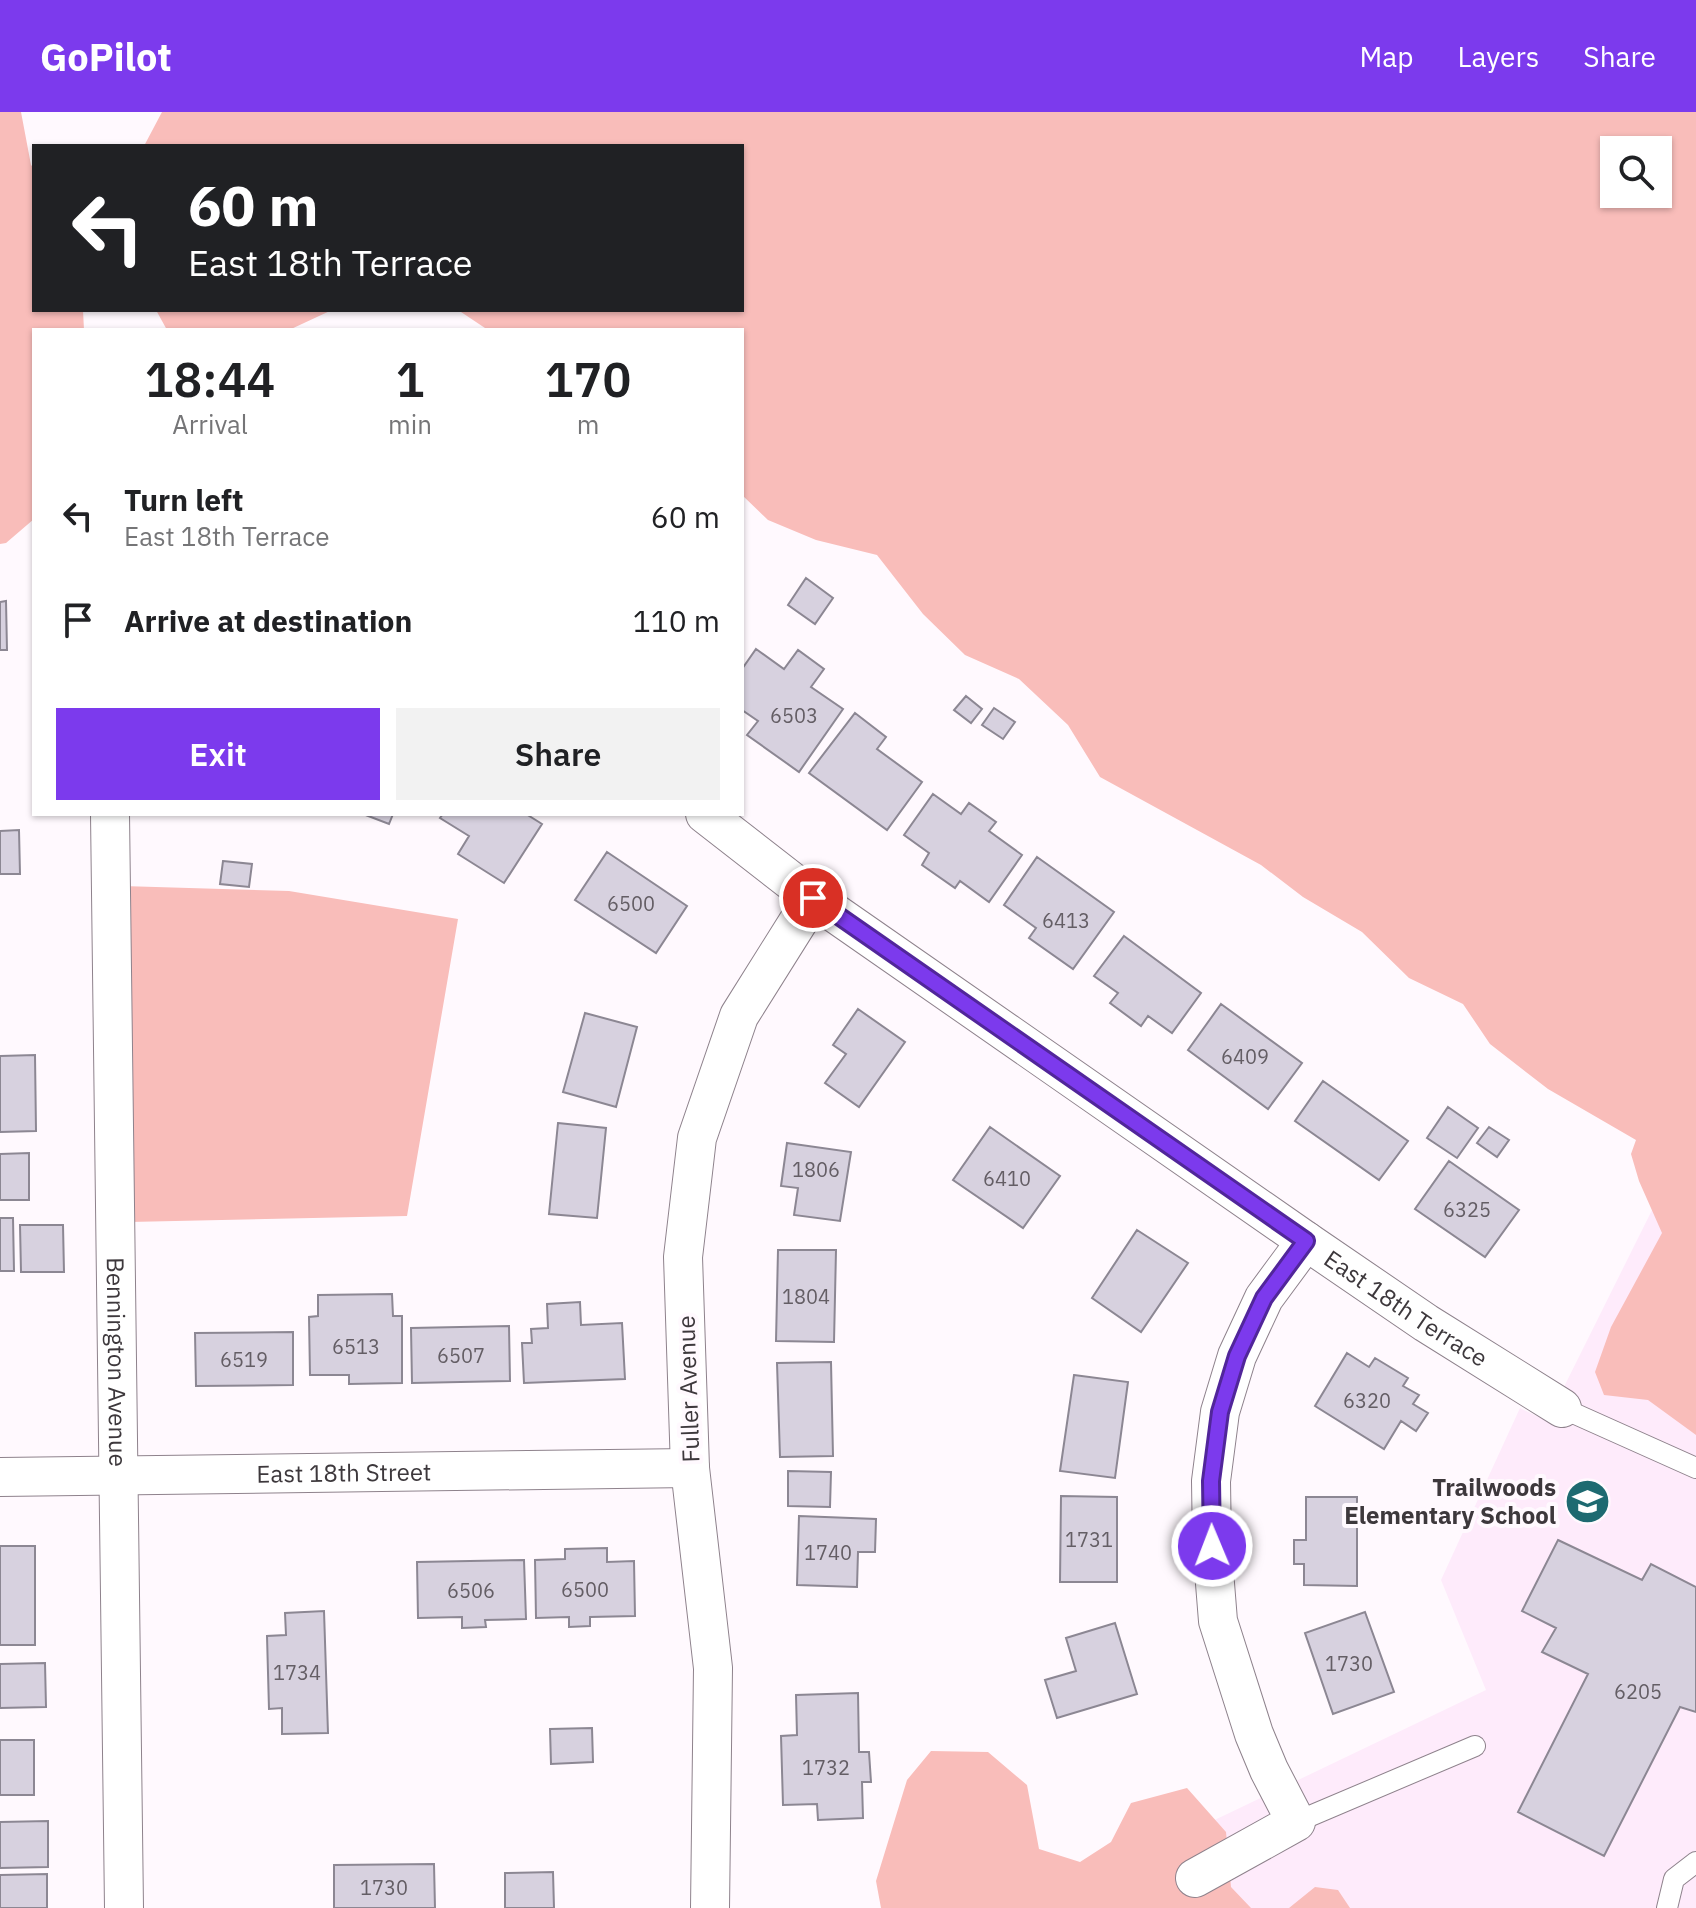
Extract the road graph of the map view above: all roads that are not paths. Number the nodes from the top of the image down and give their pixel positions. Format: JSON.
{"nodes":[{"id":1,"x":110,"y":816,"type":"edge"},
{"id":2,"x":708,"y":816,"type":"edge"},
{"id":3,"x":813,"y":898,"type":"junction"},
{"id":4,"x":1306,"y":1241,"type":"junction"},
{"id":5,"x":1562,"y":1408,"type":"joint"},
{"id":6,"x":690,"y":1468,"type":"junction"},
{"id":7,"x":1696,"y":1468,"type":"edge"},
{"id":8,"x":120,"y":1475,"type":"junction"},
{"id":9,"x":0,"y":1477,"type":"edge"},
{"id":10,"x":1475,"y":1746,"type":"dead end"},
{"id":11,"x":1296,"y":1822,"type":"junction"},
{"id":12,"x":1696,"y":1862,"type":"edge"},
{"id":13,"x":1195,"y":1878,"type":"dead end"},
{"id":14,"x":124,"y":1908,"type":"edge"},
{"id":15,"x":710,"y":1908,"type":"edge"},
{"id":16,"x":1667,"y":1908,"type":"edge"}],
"edges":[{"from":1,"to":8,"type":"street","name":"Bennington Avenue"},
{"from":2,"to":3,"type":"street","name":"East 18th Terrace"},
{"from":3,"to":4,"type":"street","name":"East 18th Terrace"},
{"from":3,"to":6,"type":"street","name":"Fuller Avenue"},
{"from":4,"to":5,"type":"street","name":"East 18th Terrace"},
{"from":4,"to":11,"type":"street"},
{"from":5,"to":7,"type":"lane"},
{"from":6,"to":8,"type":"street","name":"East 18th Street"},
{"from":6,"to":15,"type":"street","name":"Fuller Avenue"},
{"from":8,"to":9,"type":"street","name":"East 18th Street"},
{"from":8,"to":14,"type":"street","name":"Bennington Avenue"},
{"from":10,"to":11,"type":"lane"},
{"from":11,"to":13,"type":"street"},
{"from":12,"to":16,"type":"lane"}]}
